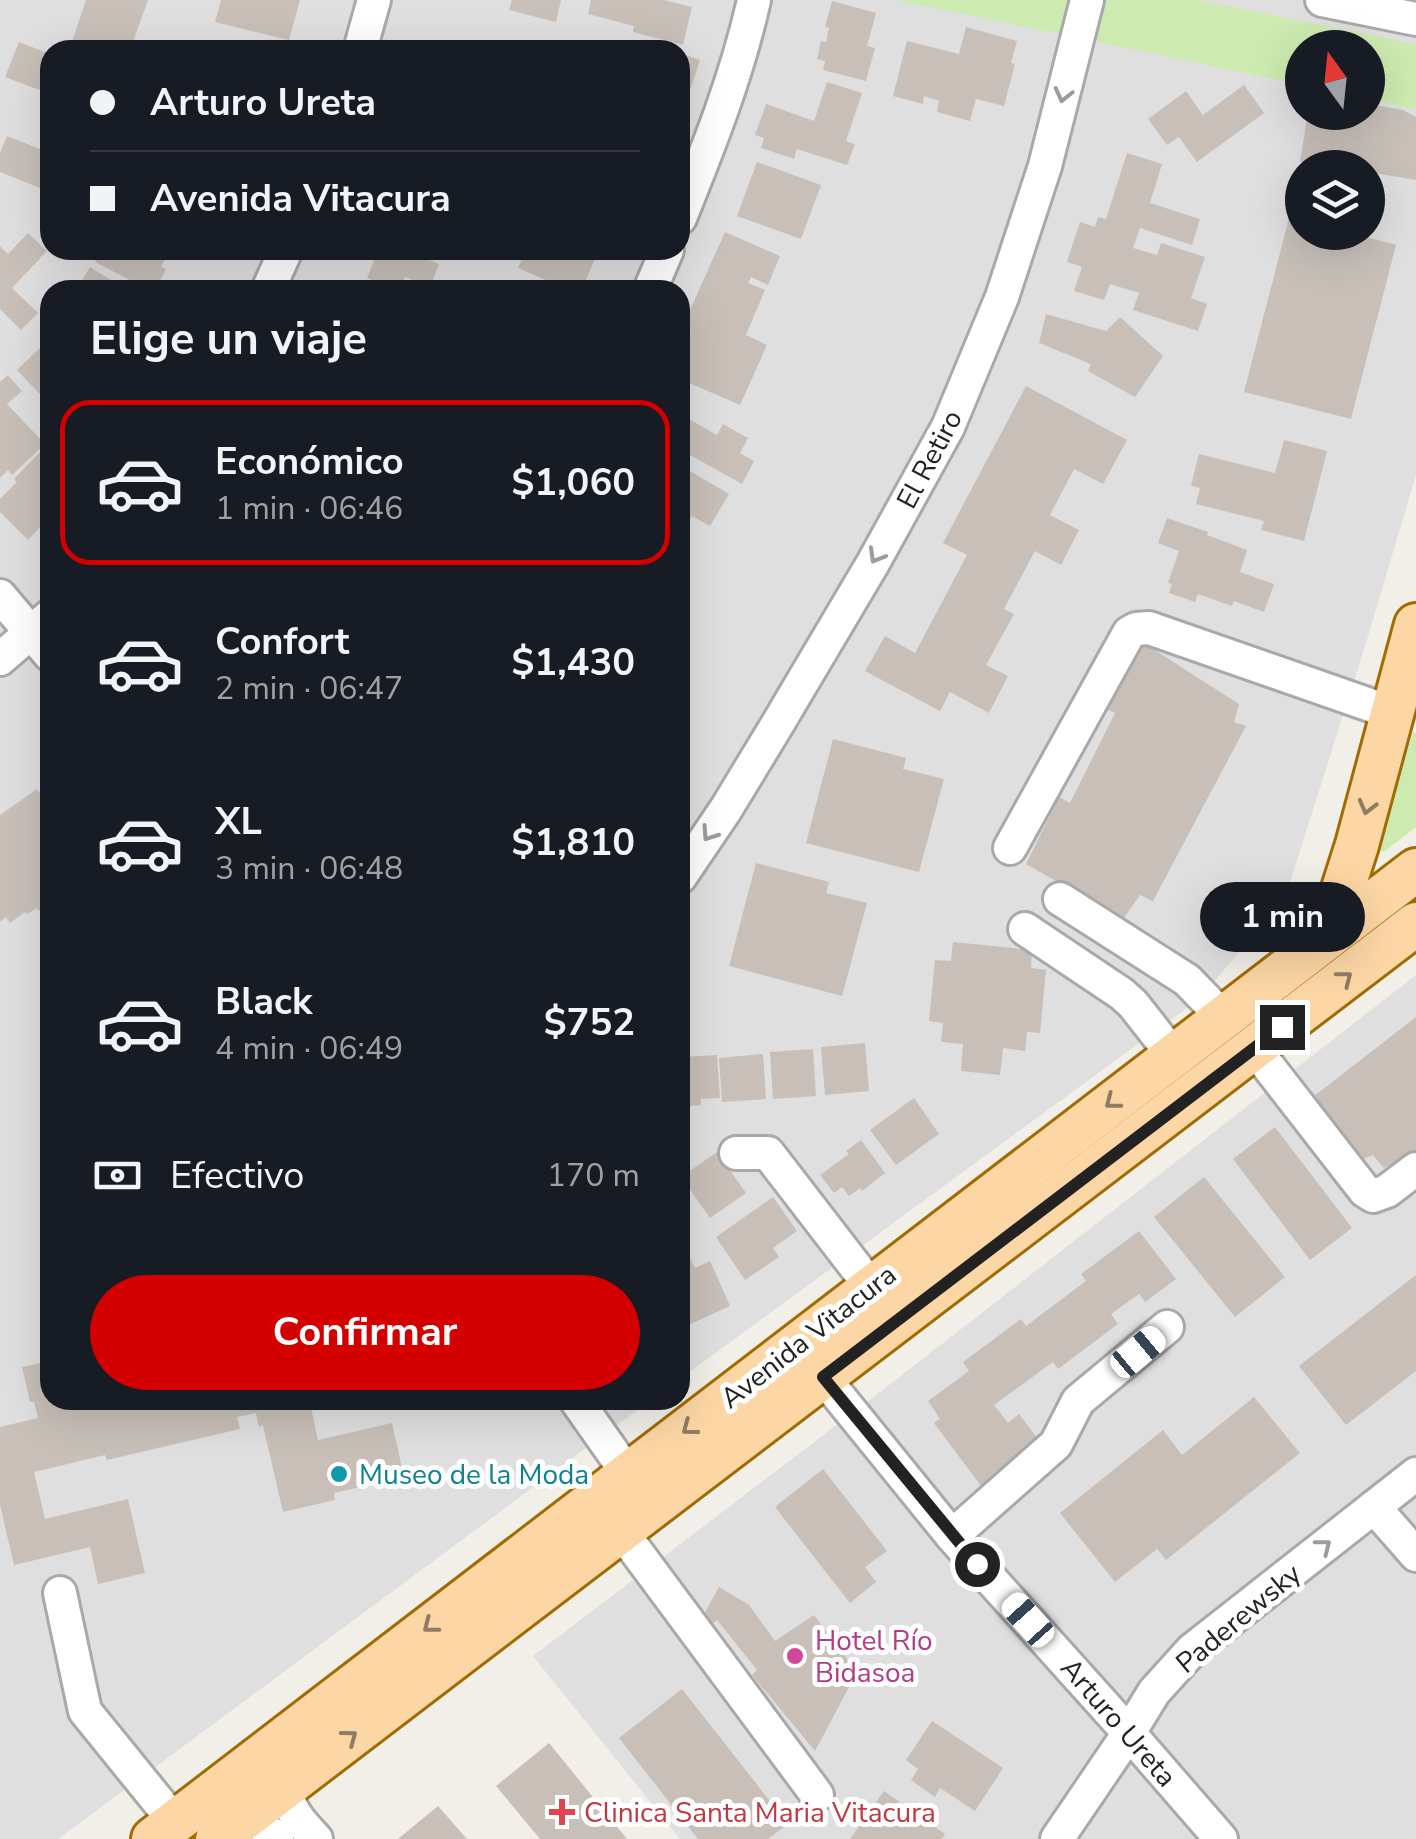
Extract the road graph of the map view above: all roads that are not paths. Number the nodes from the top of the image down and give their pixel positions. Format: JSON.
{"nodes":[{"id":1,"x":374,"y":0,"type":"edge"},
{"id":2,"x":754,"y":0,"type":"edge"},
{"id":3,"x":1086,"y":0,"type":"edge"},
{"id":4,"x":1322,"y":0,"type":"edge"},
{"id":5,"x":1416,"y":19,"type":"edge"},
{"id":6,"x":363,"y":40,"type":"edge"},
{"id":7,"x":690,"y":193,"type":"edge"},
{"id":8,"x":0,"y":596,"type":"edge"},
{"id":9,"x":1416,"y":624,"type":"edge"},
{"id":10,"x":40,"y":631,"type":"edge"},
{"id":11,"x":40,"y":636,"type":"edge"},
{"id":12,"x":0,"y":658,"type":"edge"},
{"id":13,"x":1393,"y":713,"type":"junction"},
{"id":14,"x":1010,"y":848,"type":"dead end"},
{"id":15,"x":690,"y":862,"type":"edge"},
{"id":16,"x":1416,"y":870,"type":"edge"},
{"id":17,"x":1060,"y":899,"type":"dead end"},
{"id":18,"x":1416,"y":924,"type":"edge"},
{"id":19,"x":1025,"y":930,"type":"dead end"},
{"id":20,"x":1328,"y":936,"type":"junction"},
{"id":21,"x":1223,"y":1017,"type":"junction"},
{"id":22,"x":1254,"y":1048,"type":"junction"},
{"id":23,"x":1173,"y":1055,"type":"junction"},
{"id":24,"x":736,"y":1152,"type":"dead end"},
{"id":25,"x":1416,"y":1169,"type":"edge"},
{"id":26,"x":872,"y":1288,"type":"junction"},
{"id":27,"x":1167,"y":1327,"type":"dead end"},
{"id":28,"x":823,"y":1377,"type":"junction"},
{"id":29,"x":583,"y":1410,"type":"edge"},
{"id":30,"x":628,"y":1474,"type":"junction"},
{"id":31,"x":1416,"y":1474,"type":"edge"},
{"id":32,"x":1374,"y":1507,"type":"junction"},
{"id":33,"x":621,"y":1531,"type":"junction"},
{"id":34,"x":952,"y":1536,"type":"junction"},
{"id":35,"x":1416,"y":1555,"type":"edge"},
{"id":36,"x":60,"y":1593,"type":"dead end"},
{"id":37,"x":1129,"y":1732,"type":"junction"},
{"id":38,"x":286,"y":1786,"type":"junction"},
{"id":39,"x":817,"y":1795,"type":"dead end"},
{"id":40,"x":164,"y":1831,"type":"edge"},
{"id":41,"x":246,"y":1832,"type":"edge"},
{"id":42,"x":316,"y":1839,"type":"edge"},
{"id":43,"x":1057,"y":1839,"type":"edge"},
{"id":44,"x":1221,"y":1839,"type":"edge"}],
"edges":[{"from":1,"to":6,"type":"street"},
{"from":2,"to":7,"type":"street"},
{"from":3,"to":15,"type":"street","name":"El Retiro","one_way":true},
{"from":4,"to":5,"type":"street"},
{"from":8,"to":10,"type":"street"},
{"from":9,"to":13,"type":"main road"},
{"from":11,"to":12,"type":"street"},
{"from":13,"to":14,"type":"street"},
{"from":13,"to":20,"type":"main road","one_way":true},
{"from":16,"to":20,"type":"main road","name":"Avenida Vitacura"},
{"from":17,"to":21,"type":"street"},
{"from":22,"to":18,"type":"main road","name":"Avenida Vitacura","one_way":true},
{"from":19,"to":23,"type":"street"},
{"from":20,"to":21,"type":"main road","name":"Avenida Vitacura"},
{"from":21,"to":23,"type":"main road","name":"Avenida Vitacura"},
{"from":22,"to":25,"type":"street"},
{"from":22,"to":28,"type":"main road","name":"Avenida Vitacura"},
{"from":23,"to":26,"type":"main road","name":"Avenida Vitacura","one_way":true},
{"from":24,"to":26,"type":"street"},
{"from":26,"to":30,"type":"main road","name":"Avenida Vitacura","one_way":true},
{"from":27,"to":34,"type":"street"},
{"from":28,"to":33,"type":"main road","name":"Avenida Vitacura"},
{"from":28,"to":34,"type":"street","name":"Arturo Ureta"},
{"from":29,"to":30,"type":"street"},
{"from":30,"to":40,"type":"main road","name":"Avenida Vitacura","one_way":true},
{"from":31,"to":32,"type":"street","name":"Paderewsky"},
{"from":32,"to":35,"type":"street"},
{"from":37,"to":32,"type":"street","name":"Paderewsky","one_way":true},
{"from":38,"to":33,"type":"main road","name":"Avenida Vitacura","one_way":true},
{"from":33,"to":39,"type":"street"},
{"from":34,"to":37,"type":"street","name":"Arturo Ureta"},
{"from":36,"to":40,"type":"street"},
{"from":37,"to":43,"type":"street","name":"Paderewsky"},
{"from":37,"to":44,"type":"street","name":"Arturo Ureta"},
{"from":38,"to":41,"type":"main road","name":"Avenida Vitacura"},
{"from":38,"to":42,"type":"street"}]}
